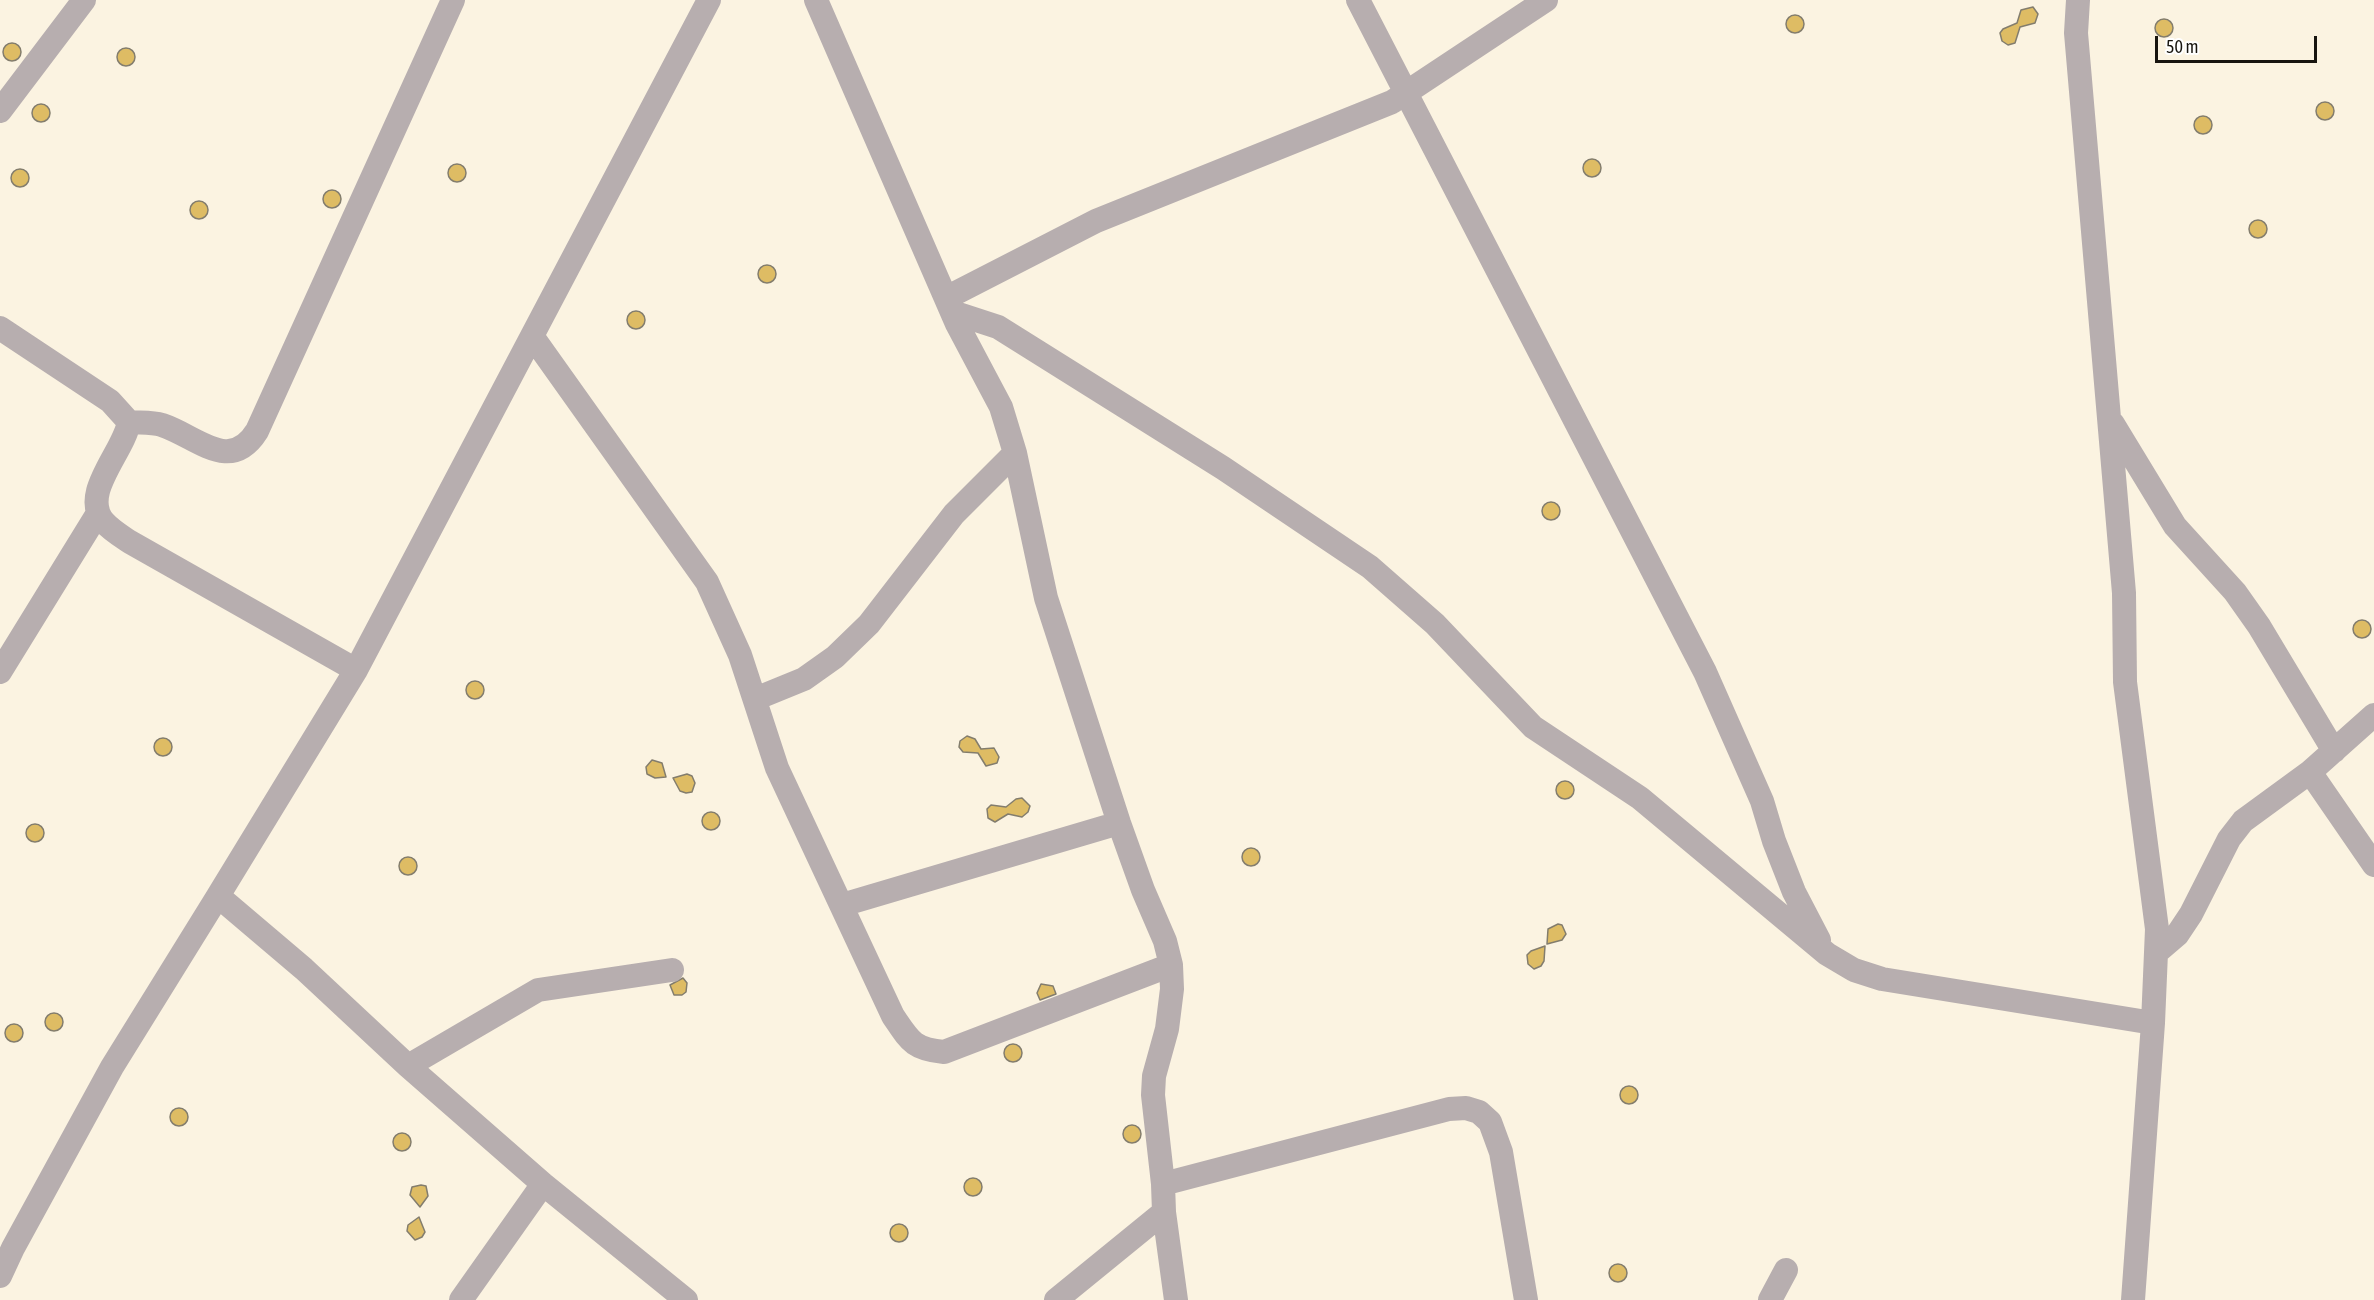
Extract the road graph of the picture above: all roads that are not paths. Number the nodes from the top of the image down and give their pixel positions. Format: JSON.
{"nodes":[{"id":1,"x":84,"y":0,"type":"edge"},
{"id":2,"x":453,"y":0,"type":"edge"},
{"id":3,"x":709,"y":0,"type":"edge"},
{"id":4,"x":816,"y":0,"type":"edge"},
{"id":5,"x":1358,"y":0,"type":"edge"},
{"id":6,"x":1546,"y":0,"type":"edge"},
{"id":7,"x":2075,"y":1,"type":"edge"},
{"id":8,"x":1406,"y":94,"type":"junction"},
{"id":9,"x":0,"y":111,"type":"edge"},
{"id":10,"x":949,"y":305,"type":"junction"},
{"id":11,"x":0,"y":328,"type":"edge"},
{"id":12,"x":532,"y":336,"type":"junction"},
{"id":13,"x":2110,"y":419,"type":"junction"},
{"id":14,"x":129,"y":422,"type":"junction"},
{"id":15,"x":1016,"y":453,"type":"junction"},
{"id":16,"x":98,"y":513,"type":"junction"},
{"id":17,"x":356,"y":670,"type":"junction"},
{"id":18,"x":0,"y":672,"type":"edge"},
{"id":19,"x":755,"y":699,"type":"junction"},
{"id":20,"x":2374,"y":715,"type":"edge"},
{"id":21,"x":2334,"y":751,"type":"junction"},
{"id":22,"x":2310,"y":772,"type":"junction"},
{"id":23,"x":1119,"y":823,"type":"junction"},
{"id":24,"x":2374,"y":865,"type":"edge"},
{"id":25,"x":218,"y":896,"type":"junction"},
{"id":26,"x":842,"y":905,"type":"junction"},
{"id":27,"x":2156,"y":953,"type":"junction"},
{"id":28,"x":1827,"y":954,"type":"junction"},
{"id":29,"x":1171,"y":966,"type":"junction"},
{"id":30,"x":672,"y":970,"type":"dead end"},
{"id":31,"x":2153,"y":1023,"type":"junction"},
{"id":32,"x":408,"y":1066,"type":"junction"},
{"id":33,"x":543,"y":1184,"type":"junction"},
{"id":34,"x":1163,"y":1184,"type":"junction"},
{"id":35,"x":1164,"y":1212,"type":"junction"},
{"id":36,"x":1786,"y":1270,"type":"dead end"},
{"id":37,"x":0,"y":1276,"type":"edge"},
{"id":38,"x":461,"y":1300,"type":"edge"},
{"id":39,"x":686,"y":1300,"type":"edge"},
{"id":40,"x":1056,"y":1300,"type":"edge"},
{"id":41,"x":1176,"y":1300,"type":"edge"},
{"id":42,"x":1526,"y":1300,"type":"edge"},
{"id":43,"x":1770,"y":1300,"type":"edge"},
{"id":44,"x":2133,"y":1300,"type":"edge"}],
"edges":[{"from":1,"to":9,"type":"street"},
{"from":2,"to":14,"type":"street"},
{"from":3,"to":12,"type":"street"},
{"from":4,"to":10,"type":"street"},
{"from":5,"to":8,"type":"street"},
{"from":6,"to":8,"type":"street"},
{"from":7,"to":13,"type":"street"},
{"from":8,"to":10,"type":"street"},
{"from":8,"to":28,"type":"street"},
{"from":10,"to":15,"type":"street"},
{"from":10,"to":28,"type":"street"},
{"from":11,"to":14,"type":"street"},
{"from":12,"to":17,"type":"street"},
{"from":12,"to":19,"type":"street"},
{"from":13,"to":21,"type":"street"},
{"from":13,"to":27,"type":"street"},
{"from":14,"to":16,"type":"street"},
{"from":15,"to":19,"type":"street"},
{"from":15,"to":23,"type":"street"},
{"from":16,"to":17,"type":"street"},
{"from":16,"to":18,"type":"street"},
{"from":17,"to":25,"type":"street"},
{"from":19,"to":26,"type":"street"},
{"from":20,"to":21,"type":"street"},
{"from":21,"to":22,"type":"street"},
{"from":22,"to":24,"type":"street"},
{"from":22,"to":27,"type":"street"},
{"from":23,"to":26,"type":"street"},
{"from":23,"to":29,"type":"street"},
{"from":25,"to":32,"type":"street"},
{"from":25,"to":37,"type":"street"},
{"from":26,"to":29,"type":"street"},
{"from":27,"to":31,"type":"street"},
{"from":28,"to":31,"type":"street"},
{"from":29,"to":34,"type":"street"},
{"from":30,"to":32,"type":"street"},
{"from":31,"to":44,"type":"street"},
{"from":32,"to":33,"type":"street"},
{"from":33,"to":38,"type":"street"},
{"from":33,"to":39,"type":"street"},
{"from":34,"to":35,"type":"street"},
{"from":34,"to":42,"type":"street"},
{"from":35,"to":40,"type":"street"},
{"from":35,"to":41,"type":"street"},
{"from":36,"to":43,"type":"street"}]}
